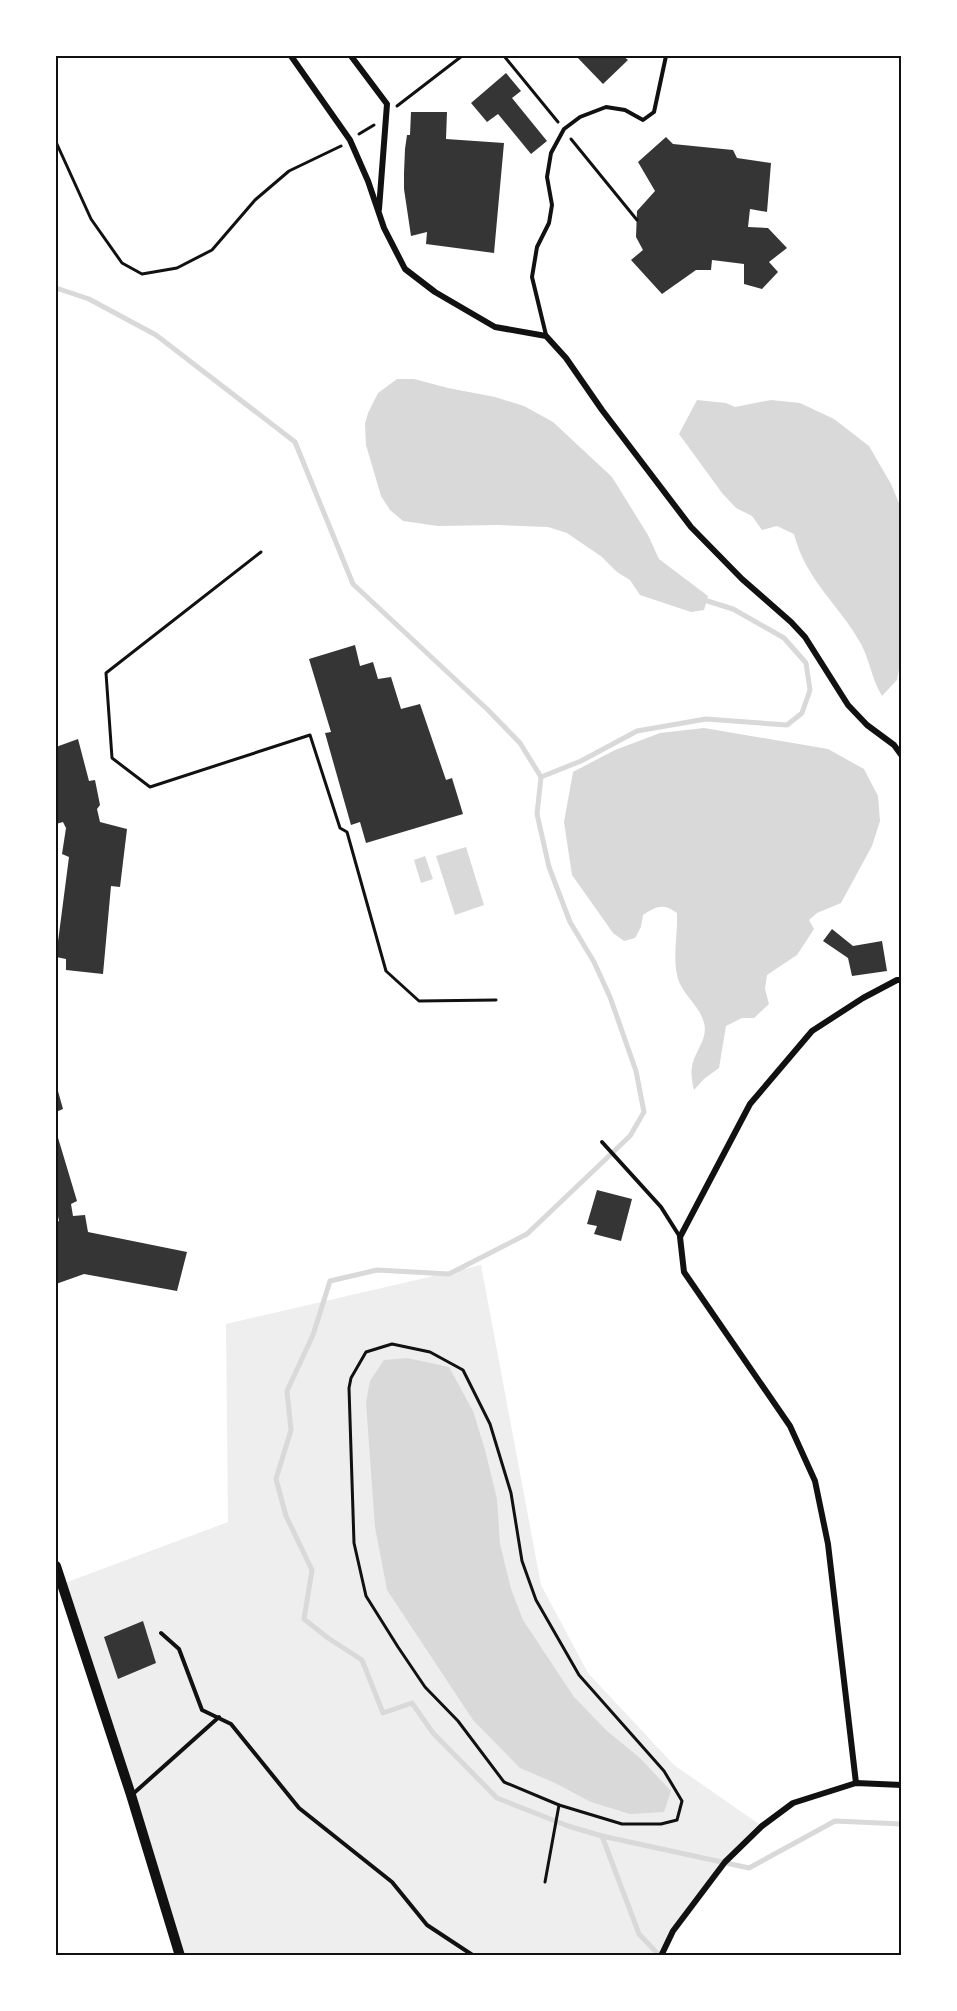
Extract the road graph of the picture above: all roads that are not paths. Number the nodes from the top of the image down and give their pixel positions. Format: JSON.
{"nodes":[{"id":1,"x":291,"y":56,"type":"edge"},
{"id":2,"x":351,"y":56,"type":"edge"},
{"id":3,"x":666,"y":56,"type":"edge"},
{"id":4,"x":379,"y":213,"type":"junction"},
{"id":5,"x":546,"y":336,"type":"junction"},
{"id":6,"x":902,"y":756,"type":"edge"},
{"id":7,"x":902,"y":898,"type":"edge"},
{"id":8,"x":902,"y":933,"type":"edge"},
{"id":9,"x":902,"y":980,"type":"edge"},
{"id":10,"x":602,"y":1142,"type":"dead end"},
{"id":11,"x":680,"y":1237,"type":"junction"},
{"id":12,"x":56,"y":1566,"type":"edge"},
{"id":13,"x":161,"y":1633,"type":"dead end"},
{"id":14,"x":219,"y":1717,"type":"junction"},
{"id":15,"x":856,"y":1783,"type":"junction"},
{"id":16,"x":902,"y":1785,"type":"edge"},
{"id":17,"x":131,"y":1795,"type":"junction"},
{"id":18,"x":180,"y":1956,"type":"edge"},
{"id":19,"x":474,"y":1956,"type":"edge"},
{"id":20,"x":661,"y":1956,"type":"edge"}],
"edges":[{"from":1,"to":4,"type":"street"},
{"from":2,"to":4,"type":"street"},
{"from":3,"to":5,"type":"lane"},
{"from":4,"to":5,"type":"street"},
{"from":5,"to":6,"type":"street"},
{"from":7,"to":8,"type":"street"},
{"from":9,"to":11,"type":"street"},
{"from":10,"to":11,"type":"lane"},
{"from":11,"to":15,"type":"street"},
{"from":12,"to":17,"type":"street"},
{"from":13,"to":14,"type":"lane"},
{"from":14,"to":17,"type":"lane"},
{"from":14,"to":19,"type":"lane"},
{"from":15,"to":16,"type":"street"},
{"from":15,"to":20,"type":"street"},
{"from":17,"to":18,"type":"street"}]}
